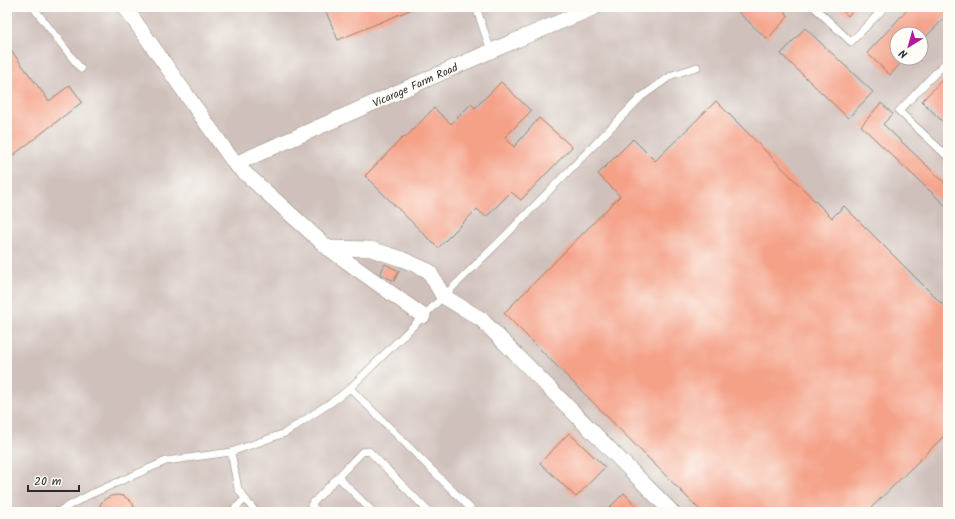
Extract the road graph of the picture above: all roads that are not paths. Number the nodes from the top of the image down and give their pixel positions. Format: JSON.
{"nodes":[{"id":1,"x":33,"y":7,"type":"edge"},
{"id":2,"x":125,"y":7,"type":"edge"},
{"id":3,"x":476,"y":7,"type":"edge"},
{"id":4,"x":595,"y":7,"type":"edge"},
{"id":5,"x":814,"y":7,"type":"edge"},
{"id":6,"x":885,"y":7,"type":"edge"},
{"id":7,"x":491,"y":51,"type":"junction"},
{"id":8,"x":948,"y":60,"type":"edge"},
{"id":9,"x":697,"y":67,"type":"dead end"},
{"id":10,"x":81,"y":69,"type":"dead end"},
{"id":11,"x":948,"y":157,"type":"edge"},
{"id":12,"x":235,"y":164,"type":"junction"},
{"id":13,"x":328,"y":248,"type":"junction"},
{"id":14,"x":443,"y":296,"type":"junction"},
{"id":15,"x":423,"y":316,"type":"junction"},
{"id":16,"x":350,"y":388,"type":"junction"},
{"id":17,"x":231,"y":452,"type":"junction"},
{"id":18,"x":338,"y":477,"type":"junction"},
{"id":19,"x":245,"y":499,"type":"junction"},
{"id":20,"x":57,"y":512,"type":"edge"},
{"id":21,"x":231,"y":512,"type":"edge"},
{"id":22,"x":256,"y":512,"type":"edge"},
{"id":23,"x":318,"y":512,"type":"edge"},
{"id":24,"x":373,"y":512,"type":"edge"},
{"id":25,"x":429,"y":512,"type":"edge"},
{"id":26,"x":474,"y":512,"type":"edge"},
{"id":27,"x":672,"y":512,"type":"edge"}],
"edges":[{"from":1,"to":10,"type":"lane"},
{"from":2,"to":12,"type":"street"},
{"from":3,"to":7,"type":"lane"},
{"from":4,"to":7,"type":"street","name":"Vicarage Farm Road"},
{"from":5,"to":6,"type":"lane"},
{"from":7,"to":12,"type":"street","name":"Vicarage Farm Road"},
{"from":8,"to":11,"type":"lane"},
{"from":9,"to":14,"type":"lane"},
{"from":12,"to":13,"type":"street"},
{"from":13,"to":14,"type":"street"},
{"from":13,"to":15,"type":"street"},
{"from":14,"to":15,"type":"lane"},
{"from":14,"to":27,"type":"street"},
{"from":15,"to":16,"type":"lane"},
{"from":16,"to":17,"type":"lane"},
{"from":16,"to":26,"type":"lane"},
{"from":17,"to":19,"type":"lane"},
{"from":17,"to":20,"type":"lane"},
{"from":18,"to":23,"type":"lane"},
{"from":18,"to":24,"type":"lane"},
{"from":18,"to":25,"type":"lane"},
{"from":19,"to":21,"type":"lane"},
{"from":19,"to":22,"type":"lane"}]}
